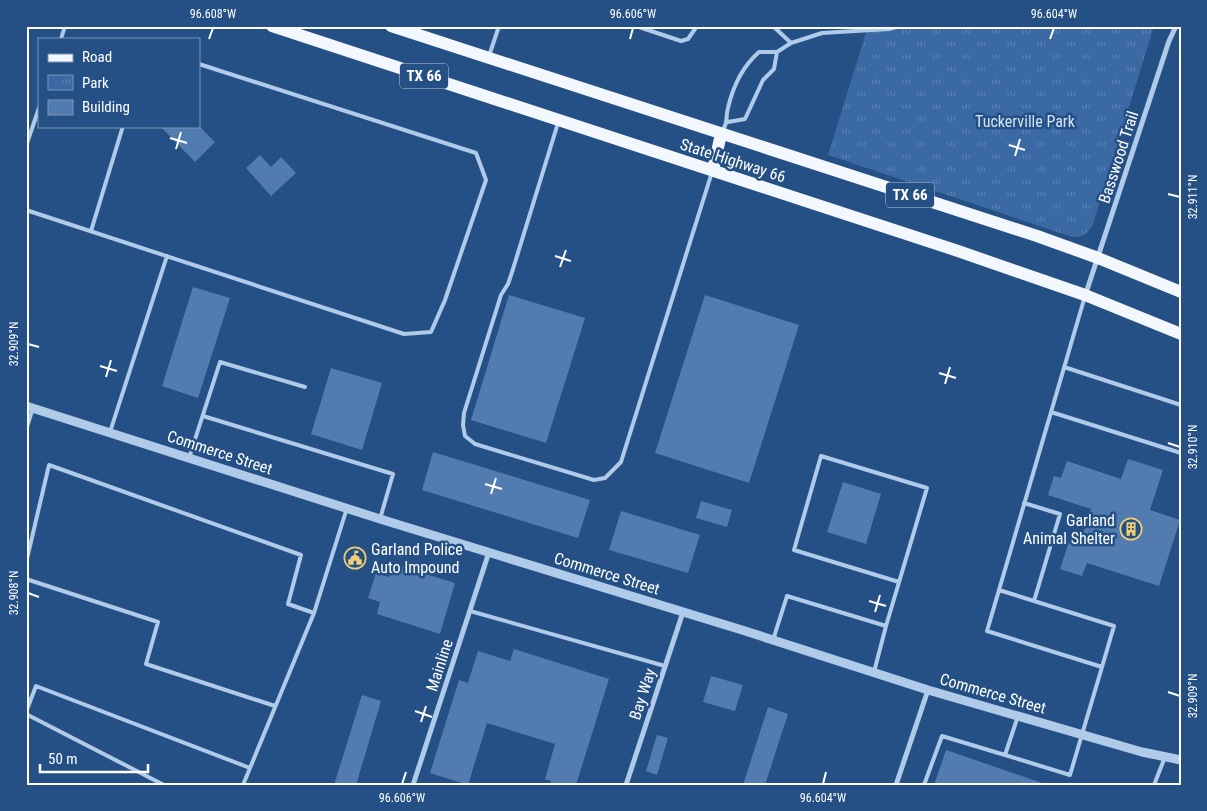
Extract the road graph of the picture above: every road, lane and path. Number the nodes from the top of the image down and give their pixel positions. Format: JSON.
{"nodes":[{"id":1,"x":65,"y":26,"type":"edge"},
{"id":2,"x":272,"y":26,"type":"edge"},
{"id":3,"x":391,"y":26,"type":"edge"},
{"id":4,"x":499,"y":26,"type":"edge"},
{"id":5,"x":636,"y":26,"type":"edge"},
{"id":6,"x":697,"y":26,"type":"edge"},
{"id":7,"x":773,"y":26,"type":"edge"},
{"id":8,"x":900,"y":26,"type":"edge"},
{"id":9,"x":1176,"y":26,"type":"edge"},
{"id":10,"x":61,"y":38,"type":"edge"},
{"id":11,"x":790,"y":43,"type":"junction"},
{"id":12,"x":777,"y":52,"type":"junction"},
{"id":13,"x":489,"y":58,"type":"junction"},
{"id":14,"x":200,"y":64,"type":"edge"},
{"id":15,"x":38,"y":111,"type":"edge"},
{"id":16,"x":559,"y":120,"type":"junction"},
{"id":17,"x":728,"y":122,"type":"junction"},
{"id":18,"x":122,"y":128,"type":"edge"},
{"id":19,"x":721,"y":134,"type":"junction"},
{"id":20,"x":26,"y":146,"type":"edge"},
{"id":21,"x":713,"y":170,"type":"junction"},
{"id":22,"x":26,"y":210,"type":"edge"},
{"id":23,"x":91,"y":231,"type":"junction"},
{"id":24,"x":167,"y":256,"type":"junction"},
{"id":25,"x":1098,"y":258,"type":"junction"},
{"id":26,"x":1181,"y":292,"type":"edge"},
{"id":27,"x":1085,"y":296,"type":"junction"},
{"id":28,"x":1181,"y":334,"type":"edge"},
{"id":29,"x":1064,"y":367,"type":"junction"},
{"id":30,"x":305,"y":387,"type":"dead end"},
{"id":31,"x":1181,"y":405,"type":"edge"},
{"id":32,"x":30,"y":407,"type":"edge"},
{"id":33,"x":1051,"y":412,"type":"junction"},
{"id":34,"x":203,"y":416,"type":"junction"},
{"id":35,"x":26,"y":430,"type":"edge"},
{"id":36,"x":110,"y":432,"type":"junction"},
{"id":37,"x":1181,"y":453,"type":"edge"},
{"id":38,"x":189,"y":458,"type":"junction"},
{"id":39,"x":1024,"y":503,"type":"junction"},
{"id":40,"x":347,"y":508,"type":"junction"},
{"id":41,"x":380,"y":519,"type":"junction"},
{"id":42,"x":489,"y":552,"type":"junction"},
{"id":43,"x":26,"y":563,"type":"edge"},
{"id":44,"x":26,"y":579,"type":"edge"},
{"id":45,"x":899,"y":582,"type":"junction"},
{"id":46,"x":999,"y":590,"type":"junction"},
{"id":47,"x":1034,"y":601,"type":"junction"},
{"id":48,"x":470,"y":611,"type":"junction"},
{"id":49,"x":683,"y":612,"type":"junction"},
{"id":50,"x":314,"y":613,"type":"junction"},
{"id":51,"x":886,"y":626,"type":"junction"},
{"id":52,"x":773,"y":640,"type":"junction"},
{"id":53,"x":665,"y":666,"type":"junction"},
{"id":54,"x":1102,"y":667,"type":"junction"},
{"id":55,"x":874,"y":672,"type":"junction"},
{"id":56,"x":928,"y":690,"type":"junction"},
{"id":57,"x":275,"y":706,"type":"junction"},
{"id":58,"x":26,"y":713,"type":"edge"},
{"id":59,"x":1018,"y":716,"type":"junction"},
{"id":60,"x":1082,"y":734,"type":"junction"},
{"id":61,"x":1005,"y":755,"type":"junction"},
{"id":62,"x":1165,"y":757,"type":"junction"},
{"id":63,"x":1181,"y":760,"type":"edge"},
{"id":64,"x":250,"y":768,"type":"junction"},
{"id":65,"x":164,"y":785,"type":"edge"},
{"id":66,"x":243,"y":785,"type":"edge"},
{"id":67,"x":412,"y":785,"type":"edge"},
{"id":68,"x":626,"y":785,"type":"edge"},
{"id":69,"x":896,"y":785,"type":"edge"},
{"id":70,"x":924,"y":785,"type":"edge"},
{"id":71,"x":1154,"y":785,"type":"edge"}],
"edges":[{"from":1,"to":10,"type":"lane"},
{"from":2,"to":16,"type":"main road","name":"State Highway 66","number":"TX 66"},
{"from":3,"to":13,"type":"main road","name":"State Highway 66","number":"TX 66"},
{"from":4,"to":13,"type":"lane"},
{"from":5,"to":6,"type":"lane"},
{"from":7,"to":11,"type":"lane"},
{"from":8,"to":11,"type":"lane"},
{"from":9,"to":25,"type":"street","name":"Basswood Trail"},
{"from":11,"to":12,"type":"lane"},
{"from":12,"to":17,"type":"lane"},
{"from":12,"to":17,"type":"lane"},
{"from":13,"to":19,"type":"main road","name":"State Highway 66","number":"TX 66"},
{"from":14,"to":24,"type":"lane"},
{"from":15,"to":20,"type":"lane"},
{"from":16,"to":21,"type":"main road","name":"State Highway 66","number":"TX 66"},
{"from":16,"to":21,"type":"lane"},
{"from":17,"to":19,"type":"lane"},
{"from":18,"to":23,"type":"lane"},
{"from":19,"to":21,"type":"main road"},
{"from":19,"to":25,"type":"main road","name":"State Highway 66","number":"TX 66"},
{"from":21,"to":27,"type":"main road","name":"State Highway 66","number":"TX 66"},
{"from":22,"to":23,"type":"lane"},
{"from":23,"to":24,"type":"lane"},
{"from":24,"to":36,"type":"lane"},
{"from":25,"to":26,"type":"main road","name":"State Highway 66","number":"TX 66"},
{"from":25,"to":27,"type":"street","name":"Basswood Trail"},
{"from":27,"to":28,"type":"main road","name":"State Highway 66","number":"TX 66"},
{"from":27,"to":29,"type":"lane"},
{"from":29,"to":31,"type":"lane"},
{"from":29,"to":33,"type":"lane"},
{"from":30,"to":34,"type":"lane"},
{"from":32,"to":35,"type":"lane"},
{"from":32,"to":36,"type":"street","name":"Commerce Street"},
{"from":33,"to":37,"type":"lane"},
{"from":33,"to":39,"type":"lane"},
{"from":34,"to":38,"type":"lane"},
{"from":34,"to":41,"type":"lane"},
{"from":36,"to":38,"type":"street","name":"Commerce Street"},
{"from":38,"to":40,"type":"street","name":"Commerce Street"},
{"from":39,"to":46,"type":"lane"},
{"from":39,"to":47,"type":"lane"},
{"from":40,"to":41,"type":"street","name":"Commerce Street"},
{"from":40,"to":50,"type":"lane"},
{"from":41,"to":42,"type":"street","name":"Commerce Street"},
{"from":42,"to":48,"type":"street","name":"Mainline"},
{"from":42,"to":49,"type":"street","name":"Commerce Street"},
{"from":43,"to":50,"type":"lane"},
{"from":44,"to":57,"type":"lane"},
{"from":45,"to":45,"type":"lane"},
{"from":45,"to":51,"type":"lane"},
{"from":46,"to":47,"type":"lane"},
{"from":46,"to":54,"type":"lane"},
{"from":47,"to":54,"type":"lane"},
{"from":48,"to":53,"type":"lane"},
{"from":48,"to":67,"type":"street","name":"Mainline"},
{"from":49,"to":52,"type":"street","name":"Commerce Street"},
{"from":49,"to":53,"type":"street","name":"Bay Way"},
{"from":50,"to":57,"type":"lane"},
{"from":51,"to":52,"type":"lane"},
{"from":51,"to":55,"type":"lane"},
{"from":52,"to":55,"type":"street","name":"Commerce Street"},
{"from":53,"to":68,"type":"street","name":"Bay Way"},
{"from":54,"to":60,"type":"lane"},
{"from":55,"to":56,"type":"street","name":"Commerce Street"},
{"from":56,"to":59,"type":"street","name":"Commerce Street"},
{"from":56,"to":69,"type":"street"},
{"from":57,"to":64,"type":"lane"},
{"from":58,"to":64,"type":"lane"},
{"from":58,"to":65,"type":"lane"},
{"from":59,"to":60,"type":"street","name":"Commerce Street"},
{"from":59,"to":61,"type":"lane"},
{"from":60,"to":61,"type":"lane"},
{"from":60,"to":62,"type":"street","name":"Commerce Street"},
{"from":61,"to":70,"type":"lane"},
{"from":62,"to":63,"type":"street","name":"Commerce Street"},
{"from":62,"to":71,"type":"lane"},
{"from":64,"to":66,"type":"lane"}]}
